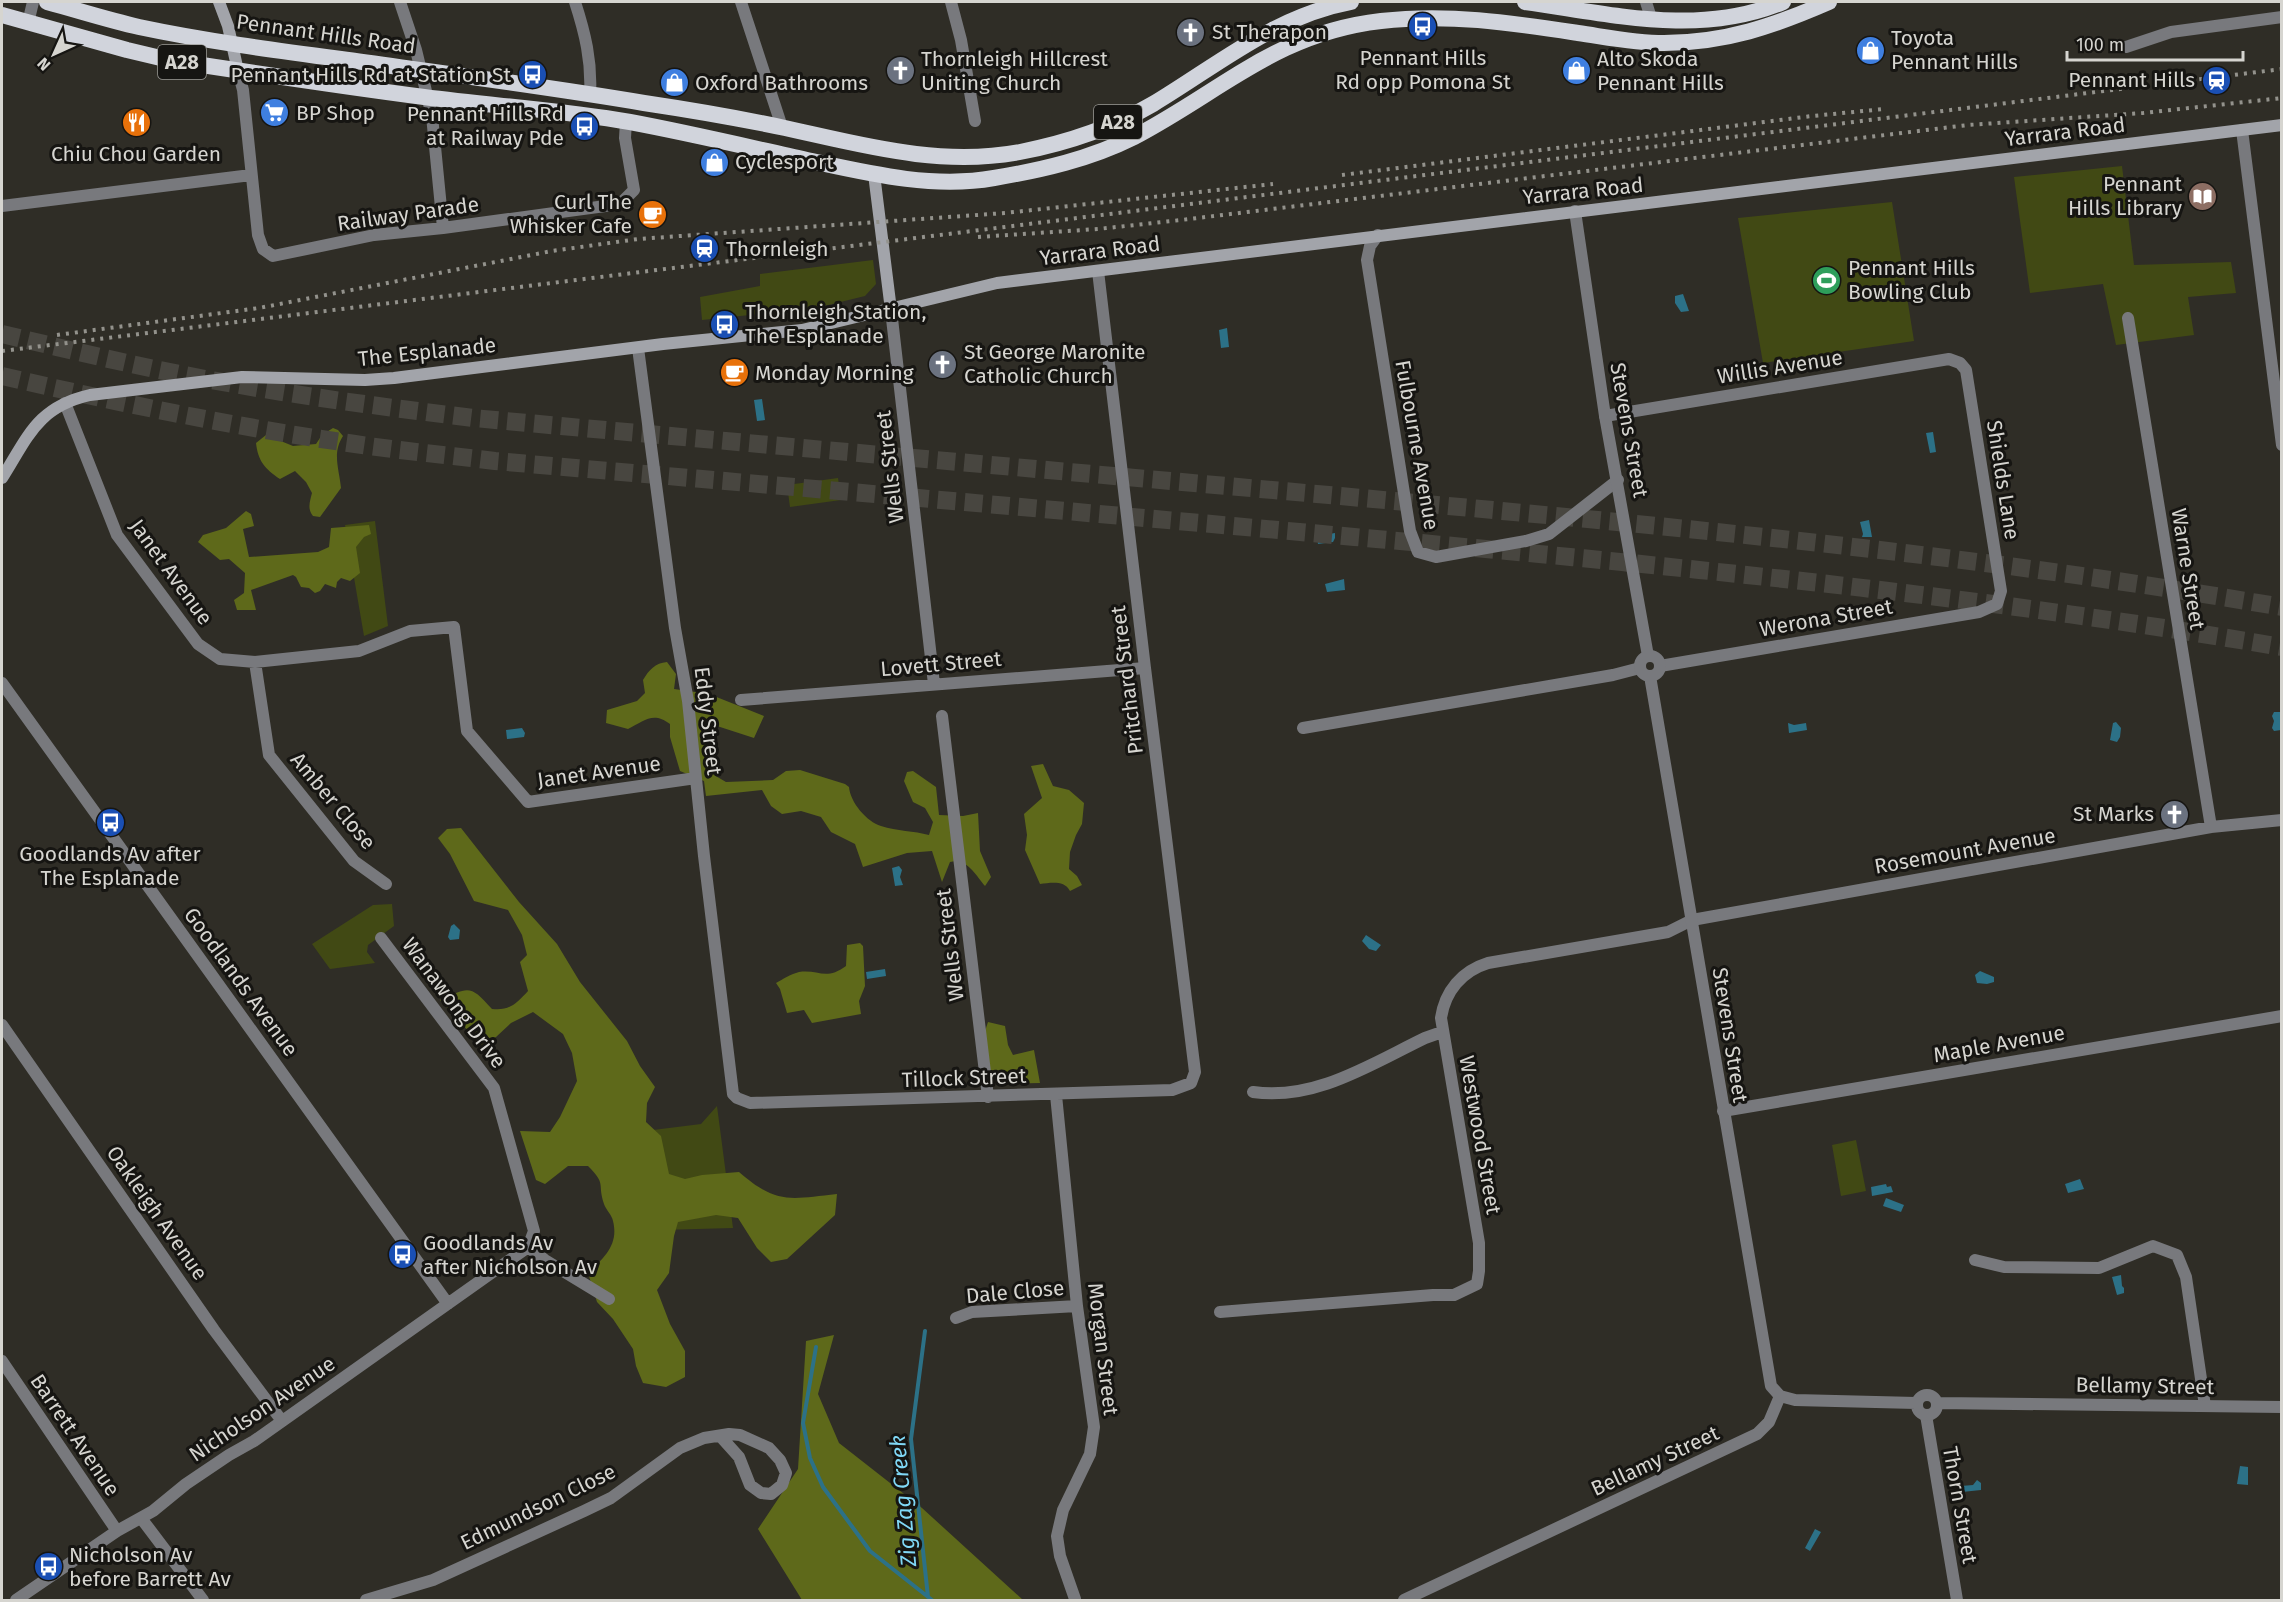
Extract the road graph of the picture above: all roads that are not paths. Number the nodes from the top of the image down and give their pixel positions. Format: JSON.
{"nodes":[{"id":1,"x":33,"y":2,"type":"edge"},
{"id":2,"x":47,"y":2,"type":"edge"},
{"id":3,"x":219,"y":2,"type":"edge"},
{"id":4,"x":400,"y":2,"type":"edge"},
{"id":5,"x":575,"y":2,"type":"edge"},
{"id":6,"x":741,"y":2,"type":"edge"},
{"id":7,"x":951,"y":2,"type":"edge"},
{"id":8,"x":1341,"y":2,"type":"edge"},
{"id":9,"x":1525,"y":2,"type":"edge"},
{"id":10,"x":1646,"y":2,"type":"edge"},
{"id":11,"x":1784,"y":2,"type":"edge"},
{"id":12,"x":1829,"y":2,"type":"edge"},
{"id":13,"x":2,"y":15,"type":"edge"},
{"id":14,"x":2282,"y":17,"type":"edge"},
{"id":15,"x":1652,"y":21,"type":"junction"},
{"id":16,"x":28,"y":23,"type":"junction"},
{"id":17,"x":1343,"y":27,"type":"junction"},
{"id":18,"x":232,"y":44,"type":"junction"},
{"id":19,"x":2126,"y":47,"type":"dead end"},
{"id":20,"x":421,"y":70,"type":"junction"},
{"id":21,"x":238,"y":71,"type":"junction"},
{"id":22,"x":591,"y":95,"type":"junction"},
{"id":23,"x":428,"y":98,"type":"junction"},
{"id":24,"x":626,"y":121,"type":"junction"},
{"id":25,"x":975,"y":122,"type":"dead end"},
{"id":26,"x":2282,"y":125,"type":"edge"},
{"id":27,"x":782,"y":127,"type":"junction"},
{"id":28,"x":2242,"y":130,"type":"junction"},
{"id":29,"x":814,"y":134,"type":"junction"},
{"id":30,"x":874,"y":174,"type":"junction"},
{"id":31,"x":251,"y":175,"type":"junction"},
{"id":32,"x":2,"y":206,"type":"edge"},
{"id":33,"x":1575,"y":211,"type":"junction"},
{"id":34,"x":443,"y":228,"type":"junction"},
{"id":35,"x":1378,"y":235,"type":"junction"},
{"id":36,"x":1098,"y":271,"type":"junction"},
{"id":37,"x":891,"y":310,"type":"junction"},
{"id":38,"x":2128,"y":318,"type":"dead end"},
{"id":39,"x":638,"y":348,"type":"junction"},
{"id":40,"x":1960,"y":363,"type":"joint"},
{"id":41,"x":65,"y":403,"type":"junction"},
{"id":42,"x":1605,"y":416,"type":"junction"},
{"id":43,"x":2282,"y":445,"type":"edge"},
{"id":44,"x":2,"y":478,"type":"edge"},
{"id":45,"x":1618,"y":480,"type":"junction"},
{"id":46,"x":1997,"y":604,"type":"joint"},
{"id":47,"x":1648,"y":656,"type":"junction"},
{"id":48,"x":255,"y":662,"type":"junction"},
{"id":49,"x":1660,"y":666,"type":"junction"},
{"id":50,"x":1145,"y":668,"type":"junction"},
{"id":51,"x":1645,"y":672,"type":"junction"},
{"id":52,"x":2,"y":684,"type":"edge"},
{"id":53,"x":934,"y":684,"type":"junction"},
{"id":54,"x":741,"y":700,"type":"dead end"},
{"id":55,"x":942,"y":716,"type":"dead end"},
{"id":56,"x":1303,"y":728,"type":"dead end"},
{"id":57,"x":696,"y":778,"type":"junction"},
{"id":58,"x":2282,"y":820,"type":"edge"},
{"id":59,"x":2211,"y":827,"type":"junction"},
{"id":60,"x":386,"y":884,"type":"dead end"},
{"id":61,"x":1692,"y":920,"type":"junction"},
{"id":62,"x":381,"y":938,"type":"dead end"},
{"id":63,"x":2282,"y":1016,"type":"edge"},
{"id":64,"x":2,"y":1025,"type":"edge"},
{"id":65,"x":1442,"y":1032,"type":"junction"},
{"id":66,"x":1191,"y":1083,"type":"joint"},
{"id":67,"x":1253,"y":1092,"type":"dead end"},
{"id":68,"x":1056,"y":1095,"type":"junction"},
{"id":69,"x":988,"y":1097,"type":"junction"},
{"id":70,"x":737,"y":1098,"type":"joint"},
{"id":71,"x":1723,"y":1111,"type":"junction"},
{"id":72,"x":528,"y":1247,"type":"junction"},
{"id":73,"x":1975,"y":1260,"type":"dead end"},
{"id":74,"x":609,"y":1299,"type":"dead end"},
{"id":75,"x":448,"y":1304,"type":"junction"},
{"id":76,"x":1077,"y":1306,"type":"junction"},
{"id":77,"x":1220,"y":1312,"type":"dead end"},
{"id":78,"x":956,"y":1318,"type":"dead end"},
{"id":79,"x":2,"y":1361,"type":"edge"},
{"id":80,"x":1780,"y":1396,"type":"junction"},
{"id":81,"x":1916,"y":1403,"type":"junction"},
{"id":82,"x":1937,"y":1403,"type":"junction"},
{"id":83,"x":2205,"y":1406,"type":"junction"},
{"id":84,"x":2282,"y":1407,"type":"edge"},
{"id":85,"x":1926,"y":1415,"type":"junction"},
{"id":86,"x":282,"y":1421,"type":"junction"},
{"id":87,"x":721,"y":1437,"type":"junction"},
{"id":88,"x":141,"y":1518,"type":"junction"},
{"id":89,"x":117,"y":1532,"type":"junction"},
{"id":90,"x":1075,"y":1599,"type":"dead end"},
{"id":91,"x":16,"y":1600,"type":"edge"},
{"id":92,"x":203,"y":1600,"type":"edge"},
{"id":93,"x":366,"y":1600,"type":"edge"},
{"id":94,"x":1404,"y":1600,"type":"edge"},
{"id":95,"x":1957,"y":1600,"type":"edge"}],
"edges":[{"from":1,"to":16,"type":"street"},
{"from":2,"to":18,"type":"highway","name":"Pennant Hills Road","number":"A28"},
{"from":3,"to":18,"type":"main road"},
{"from":4,"to":20,"type":"street"},
{"from":5,"to":22,"type":"street"},
{"from":6,"to":27,"type":"street"},
{"from":7,"to":25,"type":"street"},
{"from":8,"to":17,"type":"street"},
{"from":8,"to":29,"type":"highway","name":"Pennant Hills Road","number":"A28"},
{"from":9,"to":15,"type":"highway"},
{"from":10,"to":15,"type":"street"},
{"from":11,"to":15,"type":"highway"},
{"from":12,"to":17,"type":"highway","number":"A28"},
{"from":13,"to":16,"type":"highway","number":"A28"},
{"from":14,"to":19,"type":"street"},
{"from":16,"to":21,"type":"highway","number":"A28"},
{"from":17,"to":30,"type":"highway","number":"A28"},
{"from":18,"to":20,"type":"highway","name":"Pennant Hills Road","number":"A28"},
{"from":18,"to":21,"type":"main road"},
{"from":20,"to":22,"type":"highway","name":"Pennant Hills Road","number":"A28"},
{"from":20,"to":23,"type":"street"},
{"from":21,"to":23,"type":"highway","number":"A28"},
{"from":21,"to":31,"type":"street"},
{"from":22,"to":27,"type":"highway","name":"Pennant Hills Road","number":"A28"},
{"from":23,"to":24,"type":"highway","number":"A28"},
{"from":23,"to":34,"type":"street"},
{"from":24,"to":30,"type":"highway","number":"A28"},
{"from":24,"to":34,"type":"street","name":"Railway Parade"},
{"from":26,"to":28,"type":"main road","name":"Yarrara Road"},
{"from":27,"to":29,"type":"highway","name":"Pennant Hills Road","number":"A28"},
{"from":28,"to":33,"type":"main road","name":"Yarrara Road"},
{"from":28,"to":43,"type":"street"},
{"from":29,"to":30,"type":"highway"},
{"from":30,"to":37,"type":"main road","name":"Wells Street"},
{"from":31,"to":32,"type":"street"},
{"from":31,"to":34,"type":"street","name":"Railway Parade"},
{"from":33,"to":35,"type":"main road","name":"Yarrara Road"},
{"from":33,"to":42,"type":"street","name":"Stevens Street"},
{"from":35,"to":36,"type":"main road","name":"Yarrara Road"},
{"from":35,"to":45,"type":"street","name":"Fulbourne Avenue"},
{"from":36,"to":37,"type":"main road","name":"Yarrara Road"},
{"from":36,"to":50,"type":"street","name":"Pritchard Street"},
{"from":37,"to":39,"type":"main road","name":"The Esplanade"},
{"from":37,"to":53,"type":"street","name":"Wells Street"},
{"from":38,"to":59,"type":"street","name":"Warne Street"},
{"from":39,"to":41,"type":"main road","name":"The Esplanade"},
{"from":39,"to":57,"type":"street","name":"Eddy Street"},
{"from":40,"to":42,"type":"street","name":"Willis Avenue"},
{"from":40,"to":46,"type":"street","name":"Shields Lane"},
{"from":41,"to":44,"type":"main road","name":"The Esplanade"},
{"from":41,"to":48,"type":"street","name":"Janet Avenue"},
{"from":42,"to":45,"type":"street","name":"Stevens Street"},
{"from":45,"to":47,"type":"street","name":"Stevens Street"},
{"from":46,"to":49,"type":"street","name":"Werona Street"},
{"from":47,"to":49,"type":"street"},
{"from":47,"to":51,"type":"street"},
{"from":48,"to":57,"type":"street","name":"Janet Avenue"},
{"from":48,"to":60,"type":"street","name":"Amber Close"},
{"from":49,"to":51,"type":"street"},
{"from":50,"to":53,"type":"street","name":"Lovett Street"},
{"from":50,"to":66,"type":"street","name":"Pritchard Street"},
{"from":51,"to":56,"type":"street"},
{"from":51,"to":61,"type":"street","name":"Stevens Street"},
{"from":52,"to":75,"type":"street","name":"Goodlands Avenue"},
{"from":53,"to":54,"type":"street","name":"Lovett Street"},
{"from":55,"to":69,"type":"street","name":"Wells Street"},
{"from":57,"to":70,"type":"street","name":"Eddy Street"},
{"from":58,"to":59,"type":"street","name":"Rosemount Avenue"},
{"from":59,"to":61,"type":"street","name":"Rosemount Avenue"},
{"from":61,"to":65,"type":"street","name":"Westwood Street"},
{"from":61,"to":71,"type":"street","name":"Stevens Street"},
{"from":62,"to":72,"type":"street","name":"Wanawong Drive"},
{"from":63,"to":71,"type":"street","name":"Maple Avenue"},
{"from":64,"to":86,"type":"street","name":"Oakleigh Avenue"},
{"from":65,"to":67,"type":"street"},
{"from":65,"to":77,"type":"street","name":"Westwood Street"},
{"from":66,"to":68,"type":"street","name":"Tillock Street"},
{"from":68,"to":69,"type":"street","name":"Tillock Street"},
{"from":68,"to":76,"type":"street","name":"Morgan Street"},
{"from":69,"to":70,"type":"street","name":"Tillock Street"},
{"from":71,"to":80,"type":"street","name":"Stevens Street"},
{"from":72,"to":74,"type":"street"},
{"from":72,"to":75,"type":"street","name":"Nicholson Avenue"},
{"from":73,"to":83,"type":"street"},
{"from":75,"to":86,"type":"street","name":"Nicholson Avenue"},
{"from":76,"to":78,"type":"street","name":"Dale Close"},
{"from":76,"to":90,"type":"street","name":"Morgan Street"},
{"from":79,"to":89,"type":"street","name":"Barrett Avenue"},
{"from":80,"to":81,"type":"street"},
{"from":80,"to":94,"type":"street","name":"Bellamy Street"},
{"from":81,"to":82,"type":"street"},
{"from":81,"to":85,"type":"street"},
{"from":82,"to":83,"type":"street","name":"Bellamy Street"},
{"from":82,"to":85,"type":"street"},
{"from":83,"to":84,"type":"street","name":"Bellamy Street"},
{"from":85,"to":95,"type":"street","name":"Thorn Street"},
{"from":86,"to":88,"type":"street","name":"Nicholson Avenue"},
{"from":87,"to":87,"type":"street","name":"Edmundson Close"},
{"from":87,"to":93,"type":"street","name":"Edmundson Close"},
{"from":88,"to":89,"type":"street","name":"Nicholson Avenue"},
{"from":88,"to":92,"type":"street"},
{"from":89,"to":91,"type":"street","name":"Nicholson Avenue"}]}
